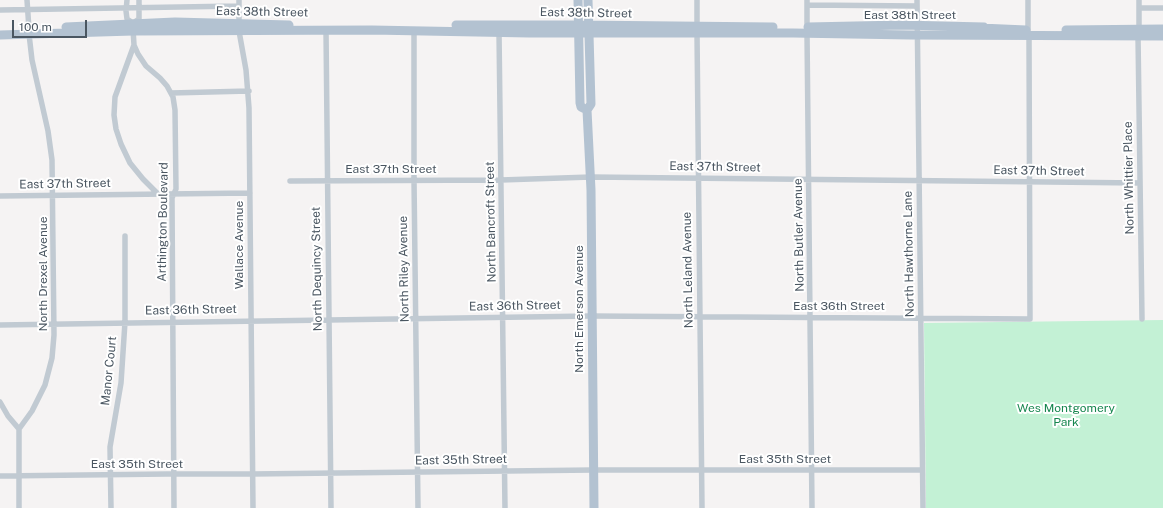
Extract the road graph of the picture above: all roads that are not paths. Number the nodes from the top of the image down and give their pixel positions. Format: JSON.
{"nodes":[{"id":1,"x":27,"y":0,"type":"edge"},
{"id":2,"x":127,"y":0,"type":"edge"},
{"id":3,"x":139,"y":0,"type":"edge"},
{"id":4,"x":578,"y":0,"type":"edge"},
{"id":5,"x":588,"y":0,"type":"edge"},
{"id":6,"x":697,"y":0,"type":"edge"},
{"id":7,"x":1028,"y":0,"type":"edge"},
{"id":8,"x":1139,"y":0,"type":"edge"},
{"id":9,"x":239,"y":3,"type":"edge"},
{"id":10,"x":807,"y":3,"type":"edge"},
{"id":11,"x":917,"y":3,"type":"edge"},
{"id":12,"x":127,"y":7,"type":"junction"},
{"id":13,"x":140,"y":7,"type":"junction"},
{"id":14,"x":1139,"y":8,"type":"junction"},
{"id":15,"x":1163,"y":8,"type":"edge"},
{"id":16,"x":0,"y":10,"type":"edge"},
{"id":17,"x":28,"y":10,"type":"junction"},
{"id":18,"x":918,"y":25,"type":"junction"},
{"id":19,"x":133,"y":26,"type":"junction"},
{"id":20,"x":239,"y":27,"type":"junction"},
{"id":21,"x":578,"y":28,"type":"junction"},
{"id":22,"x":0,"y":29,"type":"edge"},
{"id":23,"x":589,"y":29,"type":"junction"},
{"id":24,"x":697,"y":29,"type":"junction"},
{"id":25,"x":1163,"y":29,"type":"edge"},
{"id":26,"x":326,"y":30,"type":"junction"},
{"id":27,"x":807,"y":30,"type":"junction"},
{"id":28,"x":29,"y":31,"type":"junction"},
{"id":29,"x":414,"y":31,"type":"junction"},
{"id":30,"x":499,"y":32,"type":"junction"},
{"id":31,"x":1028,"y":33,"type":"junction"},
{"id":32,"x":1138,"y":33,"type":"junction"},
{"id":33,"x":0,"y":34,"type":"edge"},
{"id":34,"x":917,"y":35,"type":"junction"},
{"id":35,"x":1163,"y":36,"type":"edge"},
{"id":36,"x":134,"y":45,"type":"junction"},
{"id":37,"x":249,"y":91,"type":"junction"},
{"id":38,"x":171,"y":93,"type":"junction"},
{"id":39,"x":587,"y":110,"type":"junction"},
{"id":40,"x":591,"y":177,"type":"junction"},
{"id":41,"x":698,"y":178,"type":"junction"},
{"id":42,"x":327,"y":180,"type":"junction"},
{"id":43,"x":414,"y":180,"type":"junction"},
{"id":44,"x":501,"y":180,"type":"junction"},
{"id":45,"x":809,"y":180,"type":"junction"},
{"id":46,"x":290,"y":181,"type":"dead end"},
{"id":47,"x":919,"y":181,"type":"junction"},
{"id":48,"x":1029,"y":182,"type":"junction"},
{"id":49,"x":1140,"y":183,"type":"junction"},
{"id":50,"x":174,"y":193,"type":"junction"},
{"id":51,"x":250,"y":193,"type":"junction"},
{"id":52,"x":158,"y":194,"type":"junction"},
{"id":53,"x":0,"y":196,"type":"edge"},
{"id":54,"x":53,"y":196,"type":"junction"},
{"id":55,"x":125,"y":236,"type":"dead end"},
{"id":56,"x":591,"y":316,"type":"junction"},
{"id":57,"x":700,"y":316,"type":"junction"},
{"id":58,"x":503,"y":317,"type":"junction"},
{"id":59,"x":811,"y":317,"type":"junction"},
{"id":60,"x":416,"y":318,"type":"junction"},
{"id":61,"x":921,"y":318,"type":"junction"},
{"id":62,"x":329,"y":319,"type":"junction"},
{"id":63,"x":1142,"y":319,"type":"dead end"},
{"id":64,"x":251,"y":320,"type":"junction"},
{"id":65,"x":173,"y":321,"type":"junction"},
{"id":66,"x":125,"y":322,"type":"junction"},
{"id":67,"x":54,"y":324,"type":"junction"},
{"id":68,"x":0,"y":325,"type":"edge"},
{"id":69,"x":0,"y":402,"type":"edge"},
{"id":70,"x":19,"y":429,"type":"junction"},
{"id":71,"x":593,"y":470,"type":"junction"},
{"id":72,"x":702,"y":470,"type":"junction"},
{"id":73,"x":812,"y":470,"type":"junction"},
{"id":74,"x":922,"y":470,"type":"junction"},
{"id":75,"x":504,"y":471,"type":"junction"},
{"id":76,"x":417,"y":472,"type":"junction"},
{"id":77,"x":330,"y":473,"type":"junction"},
{"id":78,"x":110,"y":474,"type":"junction"},
{"id":79,"x":174,"y":474,"type":"junction"},
{"id":80,"x":252,"y":474,"type":"junction"},
{"id":81,"x":0,"y":476,"type":"edge"},
{"id":82,"x":19,"y":476,"type":"junction"},
{"id":83,"x":19,"y":508,"type":"edge"},
{"id":84,"x":111,"y":508,"type":"edge"},
{"id":85,"x":174,"y":508,"type":"edge"},
{"id":86,"x":253,"y":508,"type":"edge"},
{"id":87,"x":331,"y":508,"type":"edge"},
{"id":88,"x":418,"y":508,"type":"edge"},
{"id":89,"x":505,"y":508,"type":"edge"},
{"id":90,"x":594,"y":508,"type":"edge"},
{"id":91,"x":702,"y":508,"type":"edge"},
{"id":92,"x":812,"y":508,"type":"edge"},
{"id":93,"x":923,"y":508,"type":"edge"}],
"edges":[{"from":1,"to":17,"type":"street","name":"North Drexel Avenue"},
{"from":2,"to":12,"type":"street","name":"Arthington Boulevard"},
{"from":3,"to":13,"type":"street"},
{"from":4,"to":21,"type":"main road","name":"North Emerson Avenue"},
{"from":5,"to":23,"type":"main road","name":"North Emerson Avenue"},
{"from":6,"to":24,"type":"street","name":"North Leland Avenue"},
{"from":7,"to":31,"type":"street"},
{"from":8,"to":14,"type":"street","name":"North Whittier Place"},
{"from":9,"to":13,"type":"street"},
{"from":9,"to":20,"type":"street","name":"Wallace Avenue"},
{"from":10,"to":11,"type":"street"},
{"from":10,"to":27,"type":"street","name":"North Butler Avenue"},
{"from":11,"to":18,"type":"street","name":"North Hawthorne Lane"},
{"from":12,"to":13,"type":"street"},
{"from":12,"to":17,"type":"street"},
{"from":12,"to":19,"type":"street","name":"Arthington Boulevard"},
{"from":13,"to":19,"type":"street","name":"Arthington Boulevard"},
{"from":14,"to":15,"type":"street"},
{"from":14,"to":32,"type":"street","name":"North Whittier Place"},
{"from":16,"to":17,"type":"street"},
{"from":17,"to":28,"type":"street","name":"North Drexel Avenue"},
{"from":18,"to":27,"type":"main road","name":"East 38th Street"},
{"from":18,"to":31,"type":"main road","name":"East 38th Street"},
{"from":18,"to":34,"type":"street","name":"North Hawthorne Lane"},
{"from":19,"to":20,"type":"main road","name":"East 38th Street"},
{"from":19,"to":28,"type":"main road","name":"East 38th Street"},
{"from":19,"to":36,"type":"street","name":"Arthington Boulevard"},
{"from":20,"to":21,"type":"main road","name":"East 38th Street"},
{"from":20,"to":26,"type":"main road","name":"East 38th Street"},
{"from":20,"to":37,"type":"street","name":"Wallace Avenue"},
{"from":21,"to":23,"type":"main road","name":"East 38th Street"},
{"from":21,"to":30,"type":"main road","name":"East 38th Street"},
{"from":21,"to":39,"type":"main road","name":"North Emerson Avenue"},
{"from":22,"to":28,"type":"main road","name":"East 38th Street"},
{"from":23,"to":24,"type":"main road","name":"East 38th Street"},
{"from":23,"to":39,"type":"main road","name":"North Emerson Avenue"},
{"from":24,"to":27,"type":"main road","name":"East 38th Street"},
{"from":24,"to":41,"type":"street","name":"North Leland Avenue"},
{"from":25,"to":32,"type":"main road","name":"East 38th Street"},
{"from":26,"to":29,"type":"main road","name":"East 38th Street"},
{"from":26,"to":42,"type":"street","name":"North Dequincy Street"},
{"from":27,"to":34,"type":"main road","name":"East 38th Street"},
{"from":27,"to":45,"type":"street","name":"North Butler Avenue"},
{"from":28,"to":33,"type":"main road","name":"East 38th Street"},
{"from":28,"to":54,"type":"street","name":"North Drexel Avenue"},
{"from":29,"to":30,"type":"main road","name":"East 38th Street"},
{"from":29,"to":43,"type":"street","name":"North Riley Avenue"},
{"from":30,"to":44,"type":"street","name":"North Bancroft Street"},
{"from":31,"to":32,"type":"main road","name":"East 38th Street"},
{"from":31,"to":34,"type":"main road","name":"East 38th Street"},
{"from":31,"to":48,"type":"street"},
{"from":32,"to":35,"type":"main road","name":"East 38th Street"},
{"from":32,"to":49,"type":"street","name":"North Whittier Place"},
{"from":34,"to":47,"type":"street","name":"North Hawthorne Lane"},
{"from":36,"to":38,"type":"street","name":"Arthington Boulevard"},
{"from":36,"to":52,"type":"street"},
{"from":37,"to":38,"type":"street"},
{"from":37,"to":51,"type":"street","name":"Wallace Avenue"},
{"from":38,"to":50,"type":"street","name":"Arthington Boulevard"},
{"from":39,"to":40,"type":"main road","name":"North Emerson Avenue"},
{"from":40,"to":41,"type":"street","name":"East 37th Street"},
{"from":40,"to":44,"type":"street","name":"East 37th Street"},
{"from":40,"to":56,"type":"main road","name":"North Emerson Avenue"},
{"from":41,"to":45,"type":"street","name":"East 37th Street"},
{"from":41,"to":57,"type":"street","name":"North Leland Avenue"},
{"from":42,"to":43,"type":"street","name":"East 37th Street"},
{"from":42,"to":46,"type":"street","name":"East 37th Street"},
{"from":42,"to":62,"type":"street","name":"North Dequincy Street"},
{"from":43,"to":44,"type":"street","name":"East 37th Street"},
{"from":43,"to":60,"type":"street","name":"North Riley Avenue"},
{"from":44,"to":58,"type":"street","name":"North Bancroft Street"},
{"from":45,"to":47,"type":"street","name":"East 37th Street"},
{"from":45,"to":59,"type":"street","name":"North Butler Avenue"},
{"from":47,"to":48,"type":"street","name":"East 37th Street"},
{"from":47,"to":61,"type":"street","name":"North Hawthorne Lane"},
{"from":48,"to":49,"type":"street","name":"East 37th Street"},
{"from":48,"to":61,"type":"street","name":"East 36th Street"},
{"from":49,"to":63,"type":"street","name":"North Whittier Place"},
{"from":50,"to":51,"type":"street","name":"East 37th Street"},
{"from":50,"to":52,"type":"street","name":"East 37th Street"},
{"from":50,"to":65,"type":"street","name":"Arthington Boulevard"},
{"from":51,"to":64,"type":"street","name":"Wallace Avenue"},
{"from":52,"to":54,"type":"street","name":"East 37th Street"},
{"from":53,"to":54,"type":"street","name":"East 37th Street"},
{"from":54,"to":67,"type":"street","name":"North Drexel Avenue"},
{"from":55,"to":66,"type":"street","name":"Manor Court"},
{"from":56,"to":57,"type":"street","name":"East 36th Street"},
{"from":56,"to":58,"type":"street","name":"East 36th Street"},
{"from":56,"to":71,"type":"main road","name":"North Emerson Avenue"},
{"from":57,"to":59,"type":"street","name":"East 36th Street"},
{"from":57,"to":72,"type":"street","name":"North Leland Avenue"},
{"from":58,"to":60,"type":"street","name":"East 36th Street"},
{"from":58,"to":75,"type":"street","name":"North Bancroft Street"},
{"from":59,"to":61,"type":"street","name":"East 36th Street"},
{"from":59,"to":73,"type":"street","name":"North Butler Avenue"},
{"from":60,"to":62,"type":"street","name":"East 36th Street"},
{"from":60,"to":76,"type":"street","name":"North Riley Avenue"},
{"from":61,"to":74,"type":"street","name":"North Hawthorne Lane"},
{"from":62,"to":64,"type":"street","name":"East 36th Street"},
{"from":62,"to":77,"type":"street","name":"North Dequincy Street"},
{"from":64,"to":65,"type":"street","name":"East 36th Street"},
{"from":64,"to":80,"type":"street","name":"Wallace Avenue"},
{"from":65,"to":66,"type":"street","name":"East 36th Street"},
{"from":65,"to":79,"type":"street","name":"Arthington Boulevard"},
{"from":66,"to":67,"type":"street","name":"East 36th Street"},
{"from":66,"to":78,"type":"street","name":"Manor Court"},
{"from":67,"to":68,"type":"street","name":"East 36th Street"},
{"from":67,"to":70,"type":"street","name":"North Drexel Avenue"},
{"from":69,"to":70,"type":"street"},
{"from":70,"to":82,"type":"street"},
{"from":71,"to":72,"type":"street","name":"East 35th Street"},
{"from":71,"to":75,"type":"street","name":"East 35th Street"},
{"from":71,"to":90,"type":"main road","name":"North Emerson Avenue"},
{"from":72,"to":73,"type":"street","name":"East 35th Street"},
{"from":72,"to":91,"type":"street","name":"North Leland Avenue"},
{"from":73,"to":74,"type":"street","name":"East 35th Street"},
{"from":73,"to":92,"type":"street","name":"North Butler Avenue"},
{"from":74,"to":93,"type":"street","name":"North Hawthorne Lane"},
{"from":75,"to":76,"type":"street","name":"East 35th Street"},
{"from":75,"to":89,"type":"street","name":"North Bancroft Street"},
{"from":76,"to":77,"type":"street","name":"East 35th Street"},
{"from":76,"to":88,"type":"street","name":"North Riley Avenue"},
{"from":77,"to":80,"type":"street","name":"East 35th Street"},
{"from":77,"to":87,"type":"street","name":"North Dequincy Street"},
{"from":78,"to":79,"type":"street","name":"East 35th Street"},
{"from":78,"to":82,"type":"street","name":"East 35th Street"},
{"from":78,"to":84,"type":"street","name":"Manor Court"},
{"from":79,"to":80,"type":"street","name":"East 35th Street"},
{"from":79,"to":85,"type":"street","name":"Arthington Boulevard"},
{"from":80,"to":86,"type":"street","name":"Wallace Avenue"},
{"from":81,"to":82,"type":"street","name":"East 35th Street"},
{"from":82,"to":83,"type":"street"}]}
